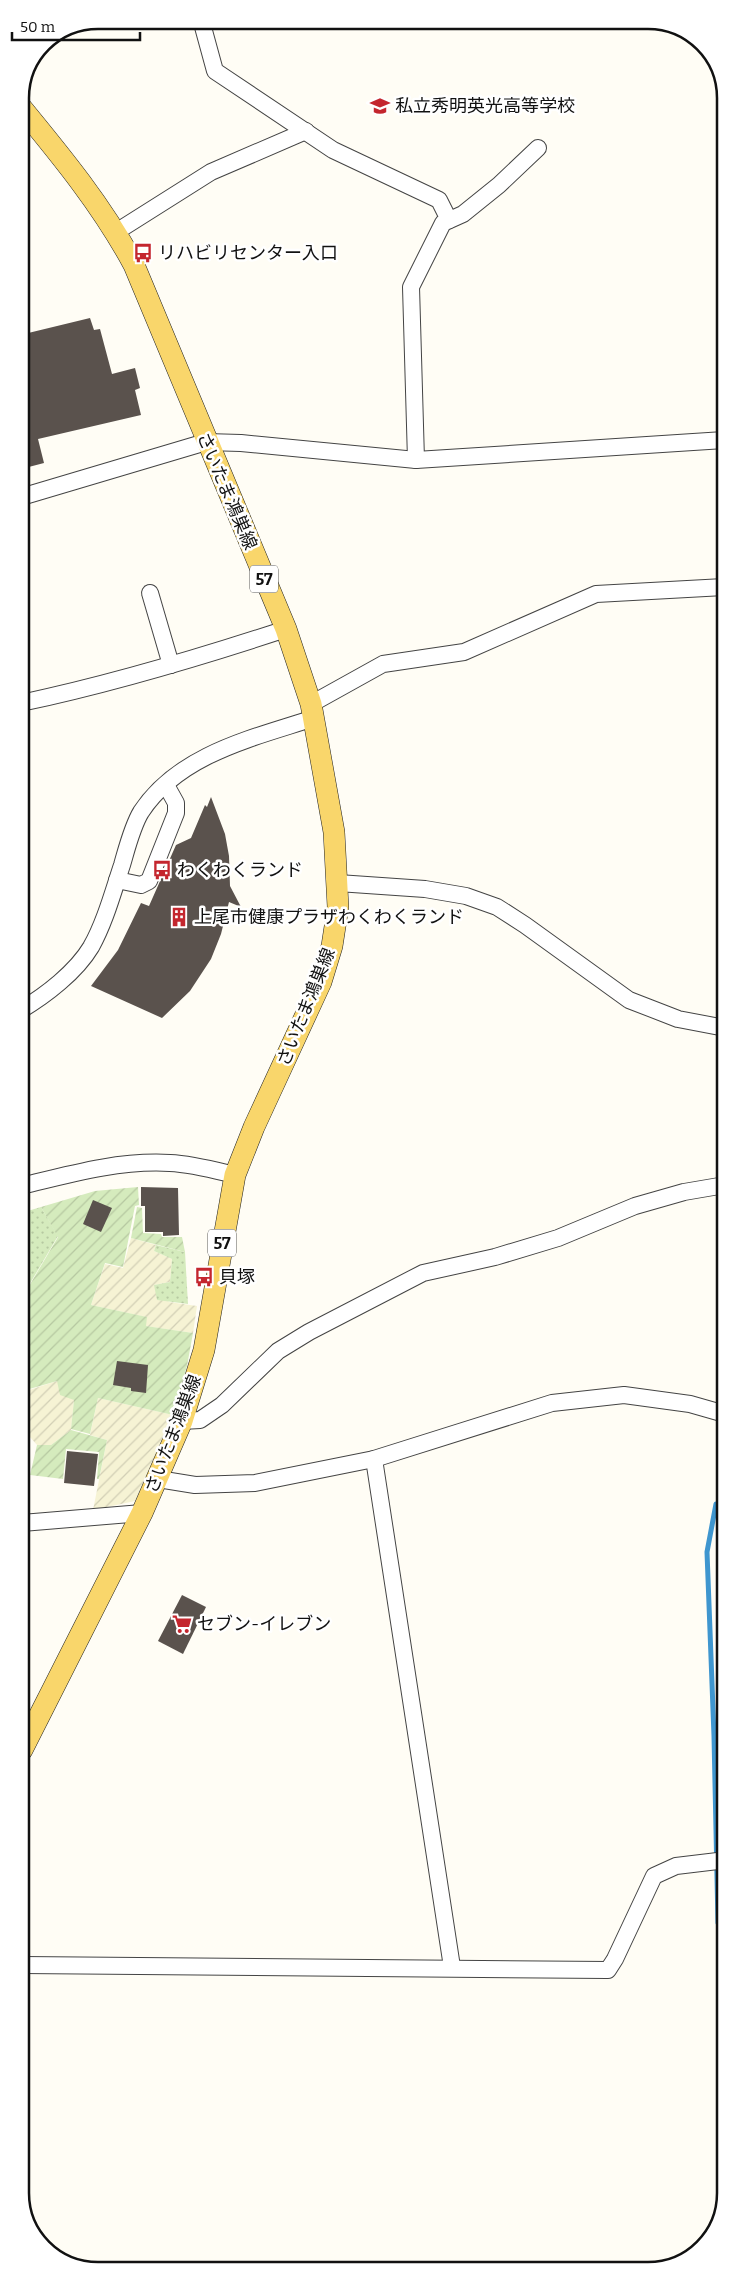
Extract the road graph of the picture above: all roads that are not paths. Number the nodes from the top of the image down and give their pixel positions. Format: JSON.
{"nodes":[{"id":1,"x":204,"y":29,"type":"edge"},
{"id":2,"x":29,"y":117,"type":"edge"},
{"id":3,"x":306,"y":131,"type":"junction"},
{"id":4,"x":538,"y":148,"type":"dead end"},
{"id":5,"x":450,"y":220,"type":"junction"},
{"id":6,"x":116,"y":232,"type":"junction"},
{"id":7,"x":717,"y":440,"type":"edge"},
{"id":8,"x":206,"y":442,"type":"junction"},
{"id":9,"x":416,"y":460,"type":"junction"},
{"id":10,"x":29,"y":495,"type":"edge"},
{"id":11,"x":717,"y":587,"type":"edge"},
{"id":12,"x":150,"y":593,"type":"dead end"},
{"id":13,"x":286,"y":629,"type":"junction"},
{"id":14,"x":171,"y":665,"type":"junction"},
{"id":15,"x":29,"y":701,"type":"edge"},
{"id":16,"x":313,"y":711,"type":"junction"},
{"id":17,"x":166,"y":785,"type":"junction"},
{"id":18,"x":117,"y":880,"type":"junction"},
{"id":19,"x":338,"y":883,"type":"junction"},
{"id":20,"x":29,"y":1004,"type":"edge"},
{"id":21,"x":717,"y":1026,"type":"edge"},
{"id":22,"x":235,"y":1175,"type":"junction"},
{"id":23,"x":29,"y":1184,"type":"edge"},
{"id":24,"x":717,"y":1186,"type":"edge"},
{"id":25,"x":717,"y":1409,"type":"edge"},
{"id":26,"x":182,"y":1421,"type":"junction"},
{"id":27,"x":374,"y":1459,"type":"junction"},
{"id":28,"x":158,"y":1479,"type":"junction"},
{"id":29,"x":142,"y":1513,"type":"junction"},
{"id":30,"x":29,"y":1523,"type":"edge"},
{"id":31,"x":29,"y":1736,"type":"edge"},
{"id":32,"x":717,"y":1861,"type":"edge"},
{"id":33,"x":29,"y":1965,"type":"edge"},
{"id":34,"x":452,"y":1967,"type":"junction"}],
"edges":[{"from":1,"to":3,"type":"street"},
{"from":2,"to":6,"type":"main road","name":"さいたま鴻巣線","number":"57"},
{"from":3,"to":5,"type":"street"},
{"from":3,"to":6,"type":"street"},
{"from":4,"to":5,"type":"street"},
{"from":5,"to":9,"type":"street"},
{"from":6,"to":8,"type":"main road","name":"さいたま鴻巣線","number":"57"},
{"from":7,"to":9,"type":"street"},
{"from":8,"to":9,"type":"street"},
{"from":8,"to":10,"type":"street"},
{"from":8,"to":13,"type":"main road","name":"さいたま鴻巣線","number":"57"},
{"from":11,"to":16,"type":"street"},
{"from":12,"to":14,"type":"street"},
{"from":13,"to":14,"type":"street"},
{"from":13,"to":16,"type":"main road","name":"さいたま鴻巣線","number":"57"},
{"from":14,"to":15,"type":"street"},
{"from":16,"to":17,"type":"street"},
{"from":16,"to":19,"type":"main road","name":"さいたま鴻巣線","number":"57"},
{"from":17,"to":18,"type":"street"},
{"from":17,"to":18,"type":"street"},
{"from":18,"to":20,"type":"street"},
{"from":19,"to":21,"type":"street"},
{"from":19,"to":22,"type":"main road","name":"さいたま鴻巣線","number":"57"},
{"from":22,"to":23,"type":"street"},
{"from":22,"to":26,"type":"main road","name":"さいたま鴻巣線","number":"57"},
{"from":24,"to":26,"type":"street"},
{"from":25,"to":27,"type":"street"},
{"from":26,"to":28,"type":"main road","name":"さいたま鴻巣線","number":"57"},
{"from":27,"to":28,"type":"street"},
{"from":27,"to":34,"type":"street"},
{"from":28,"to":29,"type":"main road","name":"さいたま鴻巣線","number":"57"},
{"from":29,"to":30,"type":"street"},
{"from":29,"to":31,"type":"main road","name":"さいたま鴻巣線","number":"57"},
{"from":32,"to":34,"type":"street"},
{"from":33,"to":34,"type":"street"}]}
